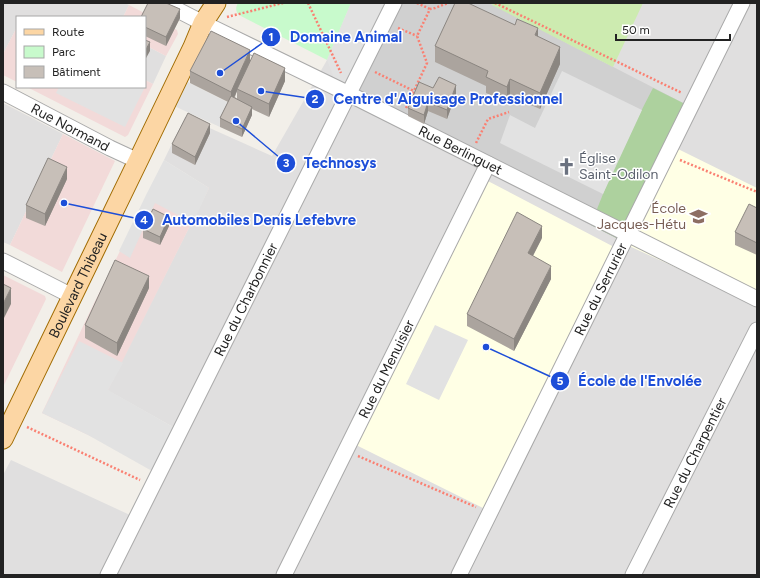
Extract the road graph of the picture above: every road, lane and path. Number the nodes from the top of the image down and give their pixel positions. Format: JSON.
{"nodes":[{"id":1,"x":164,"y":3,"type":"edge"},
{"id":2,"x":216,"y":3,"type":"edge"},
{"id":3,"x":283,"y":3,"type":"edge"},
{"id":4,"x":308,"y":3,"type":"edge"},
{"id":5,"x":394,"y":3,"type":"edge"},
{"id":6,"x":417,"y":3,"type":"edge"},
{"id":7,"x":448,"y":3,"type":"edge"},
{"id":8,"x":495,"y":3,"type":"edge"},
{"id":9,"x":742,"y":3,"type":"edge"},
{"id":10,"x":430,"y":9,"type":"junction"},
{"id":11,"x":240,"y":14,"type":"dead end"},
{"id":12,"x":203,"y":23,"type":"junction"},
{"id":13,"x":406,"y":31,"type":"dead end"},
{"id":14,"x":417,"y":36,"type":"junction"},
{"id":15,"x":363,"y":66,"type":"junction"},
{"id":16,"x":676,"y":90,"type":"dead end"},
{"id":17,"x":414,"y":91,"type":"junction"},
{"id":18,"x":3,"y":92,"type":"edge"},
{"id":19,"x":349,"y":94,"type":"junction"},
{"id":20,"x":407,"y":106,"type":"edge"},
{"id":21,"x":509,"y":112,"type":"dead end"},
{"id":22,"x":478,"y":141,"type":"dead end"},
{"id":23,"x":667,"y":154,"type":"junction"},
{"id":24,"x":138,"y":161,"type":"junction"},
{"id":25,"x":488,"y":164,"type":"junction"},
{"id":26,"x":757,"y":192,"type":"edge"},
{"id":27,"x":628,"y":234,"type":"junction"},
{"id":28,"x":3,"y":261,"type":"edge"},
{"id":29,"x":72,"y":296,"type":"junction"},
{"id":30,"x":757,"y":299,"type":"edge"},
{"id":31,"x":757,"y":330,"type":"edge"},
{"id":32,"x":5,"y":431,"type":"edge"},
{"id":33,"x":346,"y":451,"type":"junction"},
{"id":34,"x":154,"y":486,"type":"junction"},
{"id":35,"x":490,"y":513,"type":"junction"},
{"id":36,"x":108,"y":575,"type":"edge"},
{"id":37,"x":284,"y":575,"type":"edge"},
{"id":38,"x":460,"y":575,"type":"edge"},
{"id":39,"x":633,"y":575,"type":"edge"}],
"edges":[{"from":1,"to":12,"type":"street","name":"Rue Berlinguet"},
{"from":2,"to":12,"type":"main road","name":"Boulevard Thibeau"},
{"from":3,"to":11,"type":"path"},
{"from":4,"to":19,"type":"path"},
{"from":5,"to":15,"type":"street","name":"Rue du Charbonnier"},
{"from":6,"to":10,"type":"path"},
{"from":7,"to":10,"type":"path"},
{"from":8,"to":16,"type":"path"},
{"from":9,"to":23,"type":"street","name":"Rue du Serrurier"},
{"from":10,"to":14,"type":"path"},
{"from":12,"to":19,"type":"street","name":"Rue Berlinguet"},
{"from":12,"to":24,"type":"main road","name":"Boulevard Thibeau"},
{"from":13,"to":14,"type":"path"},
{"from":14,"to":17,"type":"path"},
{"from":15,"to":17,"type":"path"},
{"from":15,"to":19,"type":"street","name":"Rue du Charbonnier"},
{"from":17,"to":20,"type":"path"},
{"from":18,"to":24,"type":"street","name":"Rue Normand"},
{"from":19,"to":25,"type":"street","name":"Rue Berlinguet"},
{"from":19,"to":34,"type":"street","name":"Rue du Charbonnier"},
{"from":21,"to":22,"type":"path"},
{"from":23,"to":26,"type":"path"},
{"from":23,"to":27,"type":"street","name":"Rue du Serrurier"},
{"from":24,"to":29,"type":"main road","name":"Boulevard Thibeau"},
{"from":25,"to":27,"type":"street","name":"Rue Berlinguet"},
{"from":25,"to":33,"type":"street","name":"Rue du Menuisier"},
{"from":27,"to":30,"type":"street","name":"Rue Berlinguet"},
{"from":27,"to":35,"type":"street","name":"Rue du Serrurier"},
{"from":28,"to":29,"type":"street"},
{"from":29,"to":32,"type":"main road","name":"Boulevard Thibeau"},
{"from":31,"to":39,"type":"street","name":"Rue du Charpentier"},
{"from":32,"to":34,"type":"path"},
{"from":33,"to":35,"type":"path"},
{"from":33,"to":37,"type":"street","name":"Rue du Menuisier"},
{"from":34,"to":36,"type":"street","name":"Rue du Charbonnier"},
{"from":35,"to":38,"type":"street","name":"Rue du Serrurier"}]}
